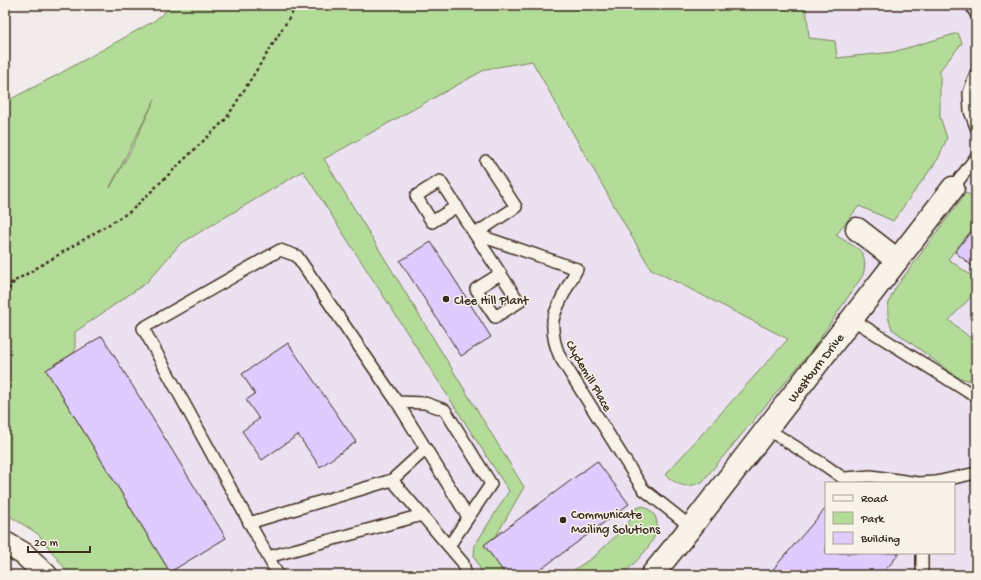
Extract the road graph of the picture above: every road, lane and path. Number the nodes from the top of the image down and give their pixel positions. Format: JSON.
{"nodes":[{"id":1,"x":299,"y":5,"type":"edge"},
{"id":2,"x":971,"y":5,"type":"edge"},
{"id":3,"x":976,"y":14,"type":"edge"},
{"id":4,"x":976,"y":73,"type":"edge"},
{"id":5,"x":976,"y":127,"type":"edge"},
{"id":6,"x":976,"y":157,"type":"edge"},
{"id":7,"x":486,"y":161,"type":"dead end"},
{"id":8,"x":953,"y":188,"type":"joint"},
{"id":9,"x":457,"y":206,"type":"dead end"},
{"id":10,"x":857,"y":229,"type":"dead end"},
{"id":11,"x":475,"y":234,"type":"junction"},
{"id":12,"x":897,"y":260,"type":"junction"},
{"id":13,"x":500,"y":274,"type":"dead end"},
{"id":14,"x":15,"y":280,"type":"junction"},
{"id":15,"x":5,"y":287,"type":"edge"},
{"id":16,"x":5,"y":294,"type":"edge"},
{"id":17,"x":852,"y":318,"type":"junction"},
{"id":18,"x":976,"y":394,"type":"edge"},
{"id":19,"x":398,"y":402,"type":"junction"},
{"id":20,"x":767,"y":428,"type":"junction"},
{"id":21,"x":426,"y":449,"type":"junction"},
{"id":22,"x":976,"y":473,"type":"edge"},
{"id":23,"x":392,"y":480,"type":"junction"},
{"id":24,"x":847,"y":481,"type":"edge"},
{"id":25,"x":911,"y":482,"type":"edge"},
{"id":26,"x":930,"y":482,"type":"edge"},
{"id":27,"x":422,"y":515,"type":"junction"},
{"id":28,"x":468,"y":517,"type":"junction"},
{"id":29,"x":249,"y":523,"type":"junction"},
{"id":30,"x":691,"y":527,"type":"junction"},
{"id":31,"x":5,"y":543,"type":"edge"},
{"id":32,"x":449,"y":546,"type":"junction"},
{"id":33,"x":922,"y":554,"type":"edge"},
{"id":34,"x":268,"y":556,"type":"junction"},
{"id":35,"x":46,"y":575,"type":"edge"},
{"id":36,"x":278,"y":575,"type":"edge"},
{"id":37,"x":466,"y":575,"type":"edge"},
{"id":38,"x":652,"y":575,"type":"edge"},
{"id":39,"x":922,"y":575,"type":"edge"}],
"edges":[{"from":1,"to":14,"type":"path"},
{"from":2,"to":3,"type":"lane"},
{"from":4,"to":5,"type":"lane"},
{"from":6,"to":8,"type":"lane","name":"Westburn Drive"},
{"from":7,"to":11,"type":"lane"},
{"from":8,"to":12,"type":"street","name":"Westburn Drive"},
{"from":9,"to":11,"type":"lane"},
{"from":10,"to":12,"type":"street"},
{"from":11,"to":13,"type":"lane"},
{"from":11,"to":30,"type":"lane","name":"Clydemill Place"},
{"from":12,"to":17,"type":"street","name":"Westburn Drive"},
{"from":14,"to":15,"type":"path"},
{"from":14,"to":16,"type":"path"},
{"from":17,"to":18,"type":"lane"},
{"from":17,"to":20,"type":"street","name":"Westburn Drive"},
{"from":19,"to":21,"type":"lane"},
{"from":19,"to":28,"type":"lane"},
{"from":19,"to":29,"type":"lane"},
{"from":20,"to":24,"type":"lane"},
{"from":20,"to":30,"type":"street","name":"Westburn Drive"},
{"from":21,"to":23,"type":"lane"},
{"from":21,"to":28,"type":"lane"},
{"from":22,"to":26,"type":"lane"},
{"from":23,"to":27,"type":"lane"},
{"from":23,"to":29,"type":"lane"},
{"from":24,"to":25,"type":"lane"},
{"from":27,"to":32,"type":"lane"},
{"from":27,"to":34,"type":"lane"},
{"from":28,"to":32,"type":"lane"},
{"from":29,"to":34,"type":"lane"},
{"from":30,"to":38,"type":"street","name":"Westburn Drive"},
{"from":31,"to":35,"type":"street"},
{"from":32,"to":37,"type":"lane"},
{"from":33,"to":39,"type":"lane"},
{"from":34,"to":36,"type":"lane"}]}
